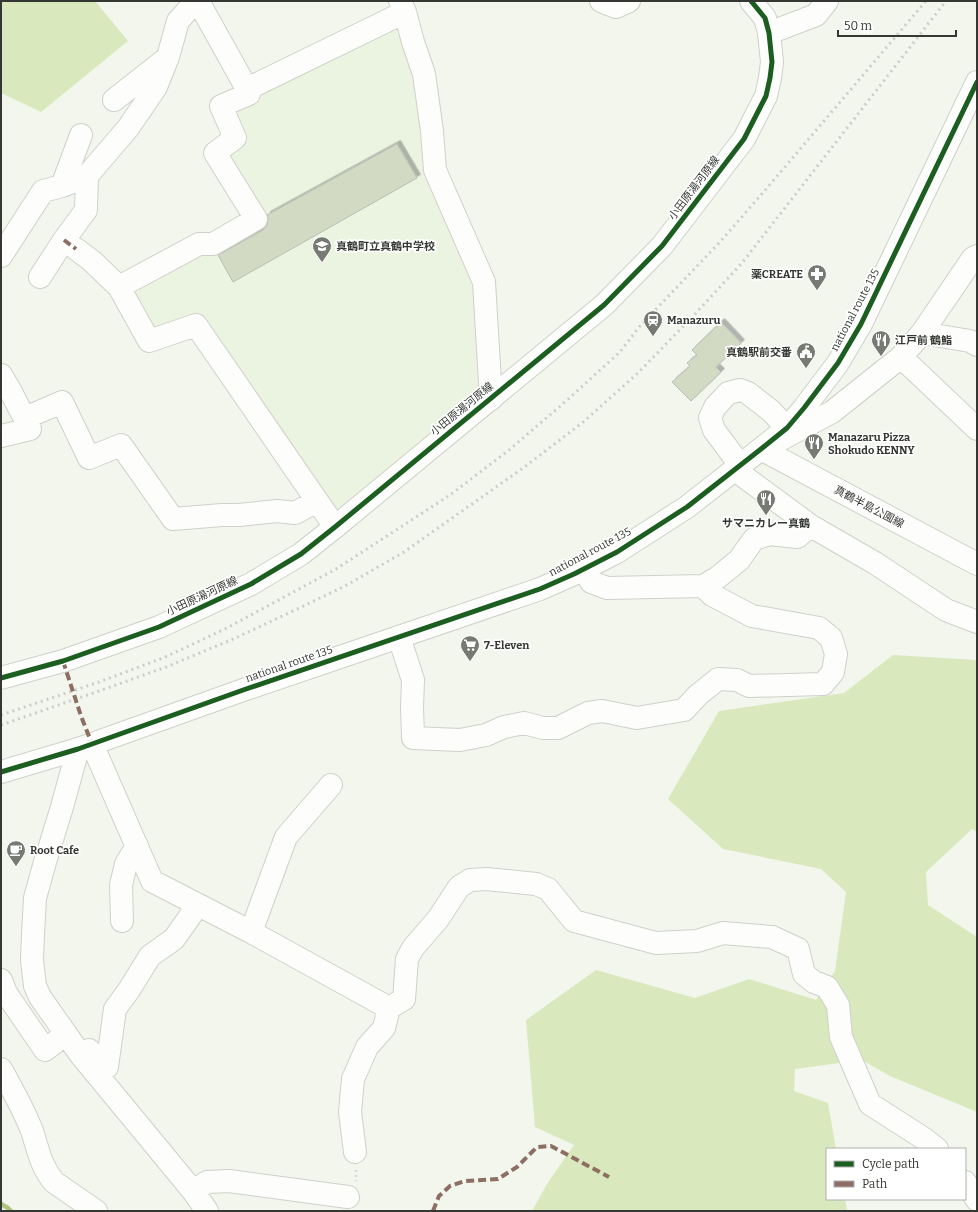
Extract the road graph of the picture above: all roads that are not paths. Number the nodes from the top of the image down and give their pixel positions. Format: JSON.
{"nodes":[{"id":1,"x":197,"y":1,"type":"edge"},
{"id":2,"x":601,"y":1,"type":"edge"},
{"id":3,"x":629,"y":1,"type":"edge"},
{"id":4,"x":751,"y":1,"type":"edge"},
{"id":5,"x":827,"y":1,"type":"edge"},
{"id":6,"x":403,"y":6,"type":"edge"},
{"id":7,"x":769,"y":33,"type":"junction"},
{"id":8,"x":168,"y":57,"type":"junction"},
{"id":9,"x":977,"y":82,"type":"edge"},
{"id":10,"x":247,"y":88,"type":"junction"},
{"id":11,"x":114,"y":100,"type":"dead end"},
{"id":12,"x":81,"y":135,"type":"dead end"},
{"id":13,"x":87,"y":176,"type":"junction"},
{"id":14,"x":62,"y":186,"type":"junction"},
{"id":15,"x":76,"y":249,"type":"dead end"},
{"id":16,"x":976,"y":254,"type":"edge"},
{"id":17,"x":1,"y":256,"type":"edge"},
{"id":18,"x":40,"y":277,"type":"dead end"},
{"id":19,"x":118,"y":287,"type":"junction"},
{"id":20,"x":922,"y":333,"type":"junction"},
{"id":21,"x":977,"y":345,"type":"edge"},
{"id":22,"x":901,"y":357,"type":"junction"},
{"id":23,"x":1,"y":375,"type":"edge"},
{"id":24,"x":491,"y":399,"type":"junction"},
{"id":25,"x":25,"y":418,"type":"junction"},
{"id":26,"x":787,"y":428,"type":"junction"},
{"id":27,"x":977,"y":429,"type":"edge"},
{"id":28,"x":1,"y":436,"type":"edge"},
{"id":29,"x":761,"y":449,"type":"junction"},
{"id":30,"x":738,"y":467,"type":"junction"},
{"id":31,"x":318,"y":501,"type":"junction"},
{"id":32,"x":811,"y":526,"type":"junction"},
{"id":33,"x":336,"y":527,"type":"junction"},
{"id":34,"x":977,"y":564,"type":"edge"},
{"id":35,"x":585,"y":569,"type":"junction"},
{"id":36,"x":703,"y":586,"type":"junction"},
{"id":37,"x":977,"y":622,"type":"edge"},
{"id":38,"x":399,"y":636,"type":"junction"},
{"id":39,"x":1,"y":678,"type":"edge"},
{"id":40,"x":85,"y":747,"type":"junction"},
{"id":41,"x":1,"y":772,"type":"edge"},
{"id":42,"x":331,"y":785,"type":"dead end"},
{"id":43,"x":137,"y":846,"type":"junction"},
{"id":44,"x":198,"y":905,"type":"junction"},
{"id":45,"x":122,"y":921,"type":"dead end"},
{"id":46,"x":252,"y":932,"type":"junction"},
{"id":47,"x":1,"y":980,"type":"edge"},
{"id":48,"x":389,"y":1008,"type":"junction"},
{"id":49,"x":66,"y":1034,"type":"junction"},
{"id":50,"x":80,"y":1054,"type":"junction"},
{"id":51,"x":1,"y":1069,"type":"edge"},
{"id":52,"x":936,"y":1148,"type":"edge"},
{"id":53,"x":355,"y":1152,"type":"dead end"},
{"id":54,"x":966,"y":1184,"type":"edge"},
{"id":55,"x":193,"y":1191,"type":"junction"},
{"id":56,"x":348,"y":1197,"type":"dead end"},
{"id":57,"x":977,"y":1200,"type":"edge"},
{"id":58,"x":96,"y":1211,"type":"edge"},
{"id":59,"x":207,"y":1211,"type":"edge"}],
"edges":[{"from":1,"to":8,"type":"main road"},
{"from":1,"to":10,"type":"main road"},
{"from":2,"to":3,"type":"main road"},
{"from":4,"to":7,"type":"main road","name":"小田原湯河原線"},
{"from":5,"to":7,"type":"main road"},
{"from":6,"to":10,"type":"main road"},
{"from":6,"to":24,"type":"main road"},
{"from":7,"to":24,"type":"main road","name":"小田原湯河原線"},
{"from":8,"to":11,"type":"main road"},
{"from":8,"to":13,"type":"main road"},
{"from":9,"to":26,"type":"main road","name":"national route 135"},
{"from":10,"to":19,"type":"main road"},
{"from":12,"to":14,"type":"main road"},
{"from":13,"to":14,"type":"main road"},
{"from":13,"to":18,"type":"main road"},
{"from":14,"to":17,"type":"main road"},
{"from":15,"to":19,"type":"main road"},
{"from":16,"to":20,"type":"main road"},
{"from":19,"to":31,"type":"main road"},
{"from":20,"to":21,"type":"main road"},
{"from":20,"to":22,"type":"main road"},
{"from":22,"to":27,"type":"main road"},
{"from":22,"to":29,"type":"main road"},
{"from":23,"to":25,"type":"main road"},
{"from":24,"to":33,"type":"main road","name":"小田原湯河原線"},
{"from":25,"to":28,"type":"main road"},
{"from":25,"to":31,"type":"main road"},
{"from":26,"to":29,"type":"main road","name":"national route 135"},
{"from":26,"to":30,"type":"main road"},
{"from":29,"to":30,"type":"main road","name":"national route 135"},
{"from":29,"to":34,"type":"main road","name":"真鶴半島公園線"},
{"from":30,"to":32,"type":"main road"},
{"from":30,"to":35,"type":"main road","name":"national route 135"},
{"from":31,"to":33,"type":"main road"},
{"from":32,"to":36,"type":"main road"},
{"from":32,"to":37,"type":"main road"},
{"from":33,"to":39,"type":"main road","name":"小田原湯河原線"},
{"from":35,"to":36,"type":"main road"},
{"from":35,"to":38,"type":"main road","name":"national route 135"},
{"from":36,"to":38,"type":"main road"},
{"from":38,"to":40,"type":"main road","name":"national route 135"},
{"from":40,"to":41,"type":"main road","name":"national route 135"},
{"from":40,"to":43,"type":"main road"},
{"from":40,"to":49,"type":"main road"},
{"from":42,"to":46,"type":"main road"},
{"from":43,"to":44,"type":"main road"},
{"from":43,"to":45,"type":"main road"},
{"from":44,"to":46,"type":"main road"},
{"from":44,"to":50,"type":"main road"},
{"from":46,"to":48,"type":"main road"},
{"from":47,"to":49,"type":"main road"},
{"from":48,"to":52,"type":"main road"},
{"from":48,"to":53,"type":"main road"},
{"from":49,"to":50,"type":"main road"},
{"from":50,"to":55,"type":"main road"},
{"from":51,"to":58,"type":"main road"},
{"from":54,"to":57,"type":"main road"},
{"from":55,"to":56,"type":"main road"},
{"from":55,"to":59,"type":"main road"}]}
